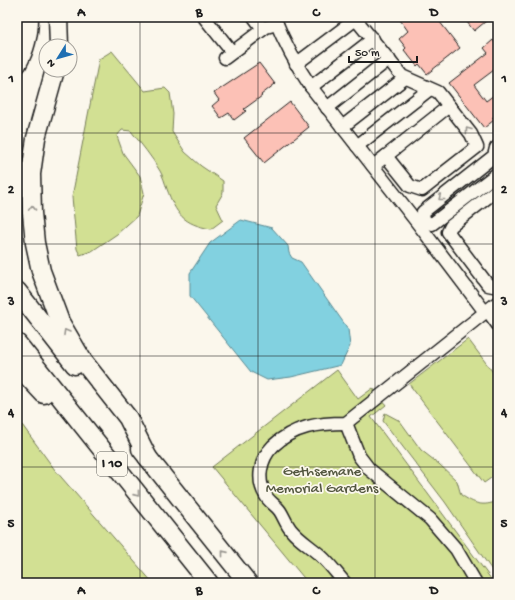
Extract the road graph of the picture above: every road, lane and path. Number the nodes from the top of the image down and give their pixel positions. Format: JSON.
{"nodes":[{"id":1,"x":29,"y":17,"type":"edge"},
{"id":2,"x":58,"y":17,"type":"edge"},
{"id":3,"x":204,"y":17,"type":"edge"},
{"id":4,"x":254,"y":17,"type":"edge"},
{"id":5,"x":355,"y":18,"type":"edge"},
{"id":6,"x":276,"y":20,"type":"edge"},
{"id":7,"x":263,"y":29,"type":"junction"},
{"id":8,"x":59,"y":38,"type":"edge"},
{"id":9,"x":373,"y":39,"type":"junction"},
{"id":10,"x":389,"y":59,"type":"junction"},
{"id":11,"x":17,"y":64,"type":"edge"},
{"id":12,"x":296,"y":64,"type":"junction"},
{"id":13,"x":53,"y":78,"type":"edge"},
{"id":14,"x":405,"y":78,"type":"junction"},
{"id":15,"x":311,"y":87,"type":"junction"},
{"id":16,"x":430,"y":89,"type":"junction"},
{"id":17,"x":449,"y":106,"type":"junction"},
{"id":18,"x":327,"y":108,"type":"junction"},
{"id":19,"x":342,"y":127,"type":"junction"},
{"id":20,"x":357,"y":146,"type":"junction"},
{"id":21,"x":497,"y":155,"type":"edge"},
{"id":22,"x":386,"y":156,"type":"junction"},
{"id":23,"x":373,"y":166,"type":"junction"},
{"id":24,"x":451,"y":168,"type":"junction"},
{"id":25,"x":498,"y":173,"type":"edge"},
{"id":26,"x":461,"y":182,"type":"junction"},
{"id":27,"x":498,"y":189,"type":"edge"},
{"id":28,"x":471,"y":194,"type":"junction"},
{"id":29,"x":479,"y":205,"type":"junction"},
{"id":30,"x":421,"y":223,"type":"junction"},
{"id":31,"x":498,"y":284,"type":"edge"},
{"id":32,"x":17,"y":292,"type":"edge"},
{"id":33,"x":498,"y":302,"type":"edge"},
{"id":34,"x":486,"y":311,"type":"junction"},
{"id":35,"x":498,"y":325,"type":"edge"},
{"id":36,"x":17,"y":343,"type":"edge"},
{"id":37,"x":17,"y":365,"type":"edge"},
{"id":38,"x":346,"y":423,"type":"junction"},
{"id":39,"x":148,"y":458,"type":"junction"},
{"id":40,"x":110,"y":461,"type":"junction"},
{"id":41,"x":209,"y":583,"type":"edge"},
{"id":42,"x":248,"y":583,"type":"edge"},
{"id":43,"x":345,"y":583,"type":"edge"},
{"id":44,"x":476,"y":583,"type":"edge"}],
"edges":[{"from":1,"to":11,"type":"highway"},
{"from":2,"to":8,"type":"highway"},
{"from":3,"to":7,"type":"street"},
{"from":4,"to":7,"type":"street"},
{"from":5,"to":9,"type":"street"},
{"from":5,"to":12,"type":"street"},
{"from":6,"to":7,"type":"street"},
{"from":6,"to":12,"type":"street"},
{"from":9,"to":10,"type":"street"},
{"from":9,"to":15,"type":"street"},
{"from":10,"to":14,"type":"street"},
{"from":10,"to":18,"type":"street"},
{"from":12,"to":15,"type":"street"},
{"from":39,"to":13,"type":"highway","one_way":true},
{"from":14,"to":16,"type":"street"},
{"from":14,"to":19,"type":"street"},
{"from":15,"to":18,"type":"street"},
{"from":16,"to":17,"type":"street"},
{"from":16,"to":20,"type":"street"},
{"from":17,"to":22,"type":"street"},
{"from":24,"to":17,"type":"street","one_way":true},
{"from":18,"to":19,"type":"street"},
{"from":19,"to":20,"type":"street"},
{"from":20,"to":23,"type":"street"},
{"from":21,"to":26,"type":"street"},
{"from":22,"to":23,"type":"street"},
{"from":22,"to":24,"type":"street"},
{"from":23,"to":30,"type":"street"},
{"from":24,"to":26,"type":"street"},
{"from":25,"to":28,"type":"street"},
{"from":26,"to":28,"type":"street"},
{"from":26,"to":30,"type":"street","one_way":true},
{"from":27,"to":29,"type":"street"},
{"from":28,"to":29,"type":"street"},
{"from":28,"to":30,"type":"street"},
{"from":29,"to":31,"type":"street"},
{"from":30,"to":34,"type":"street"},
{"from":32,"to":39,"type":"highway","number":"I 10"},
{"from":33,"to":34,"type":"street"},
{"from":34,"to":35,"type":"street"},
{"from":34,"to":38,"type":"street"},
{"from":36,"to":40,"type":"highway","number":"I 10"},
{"from":37,"to":40,"type":"highway"},
{"from":38,"to":43,"type":"street"},
{"from":38,"to":44,"type":"street"},
{"from":42,"to":39,"type":"highway","number":"I 10","one_way":true},
{"from":40,"to":41,"type":"highway","number":"I 10","one_way":true}]}
